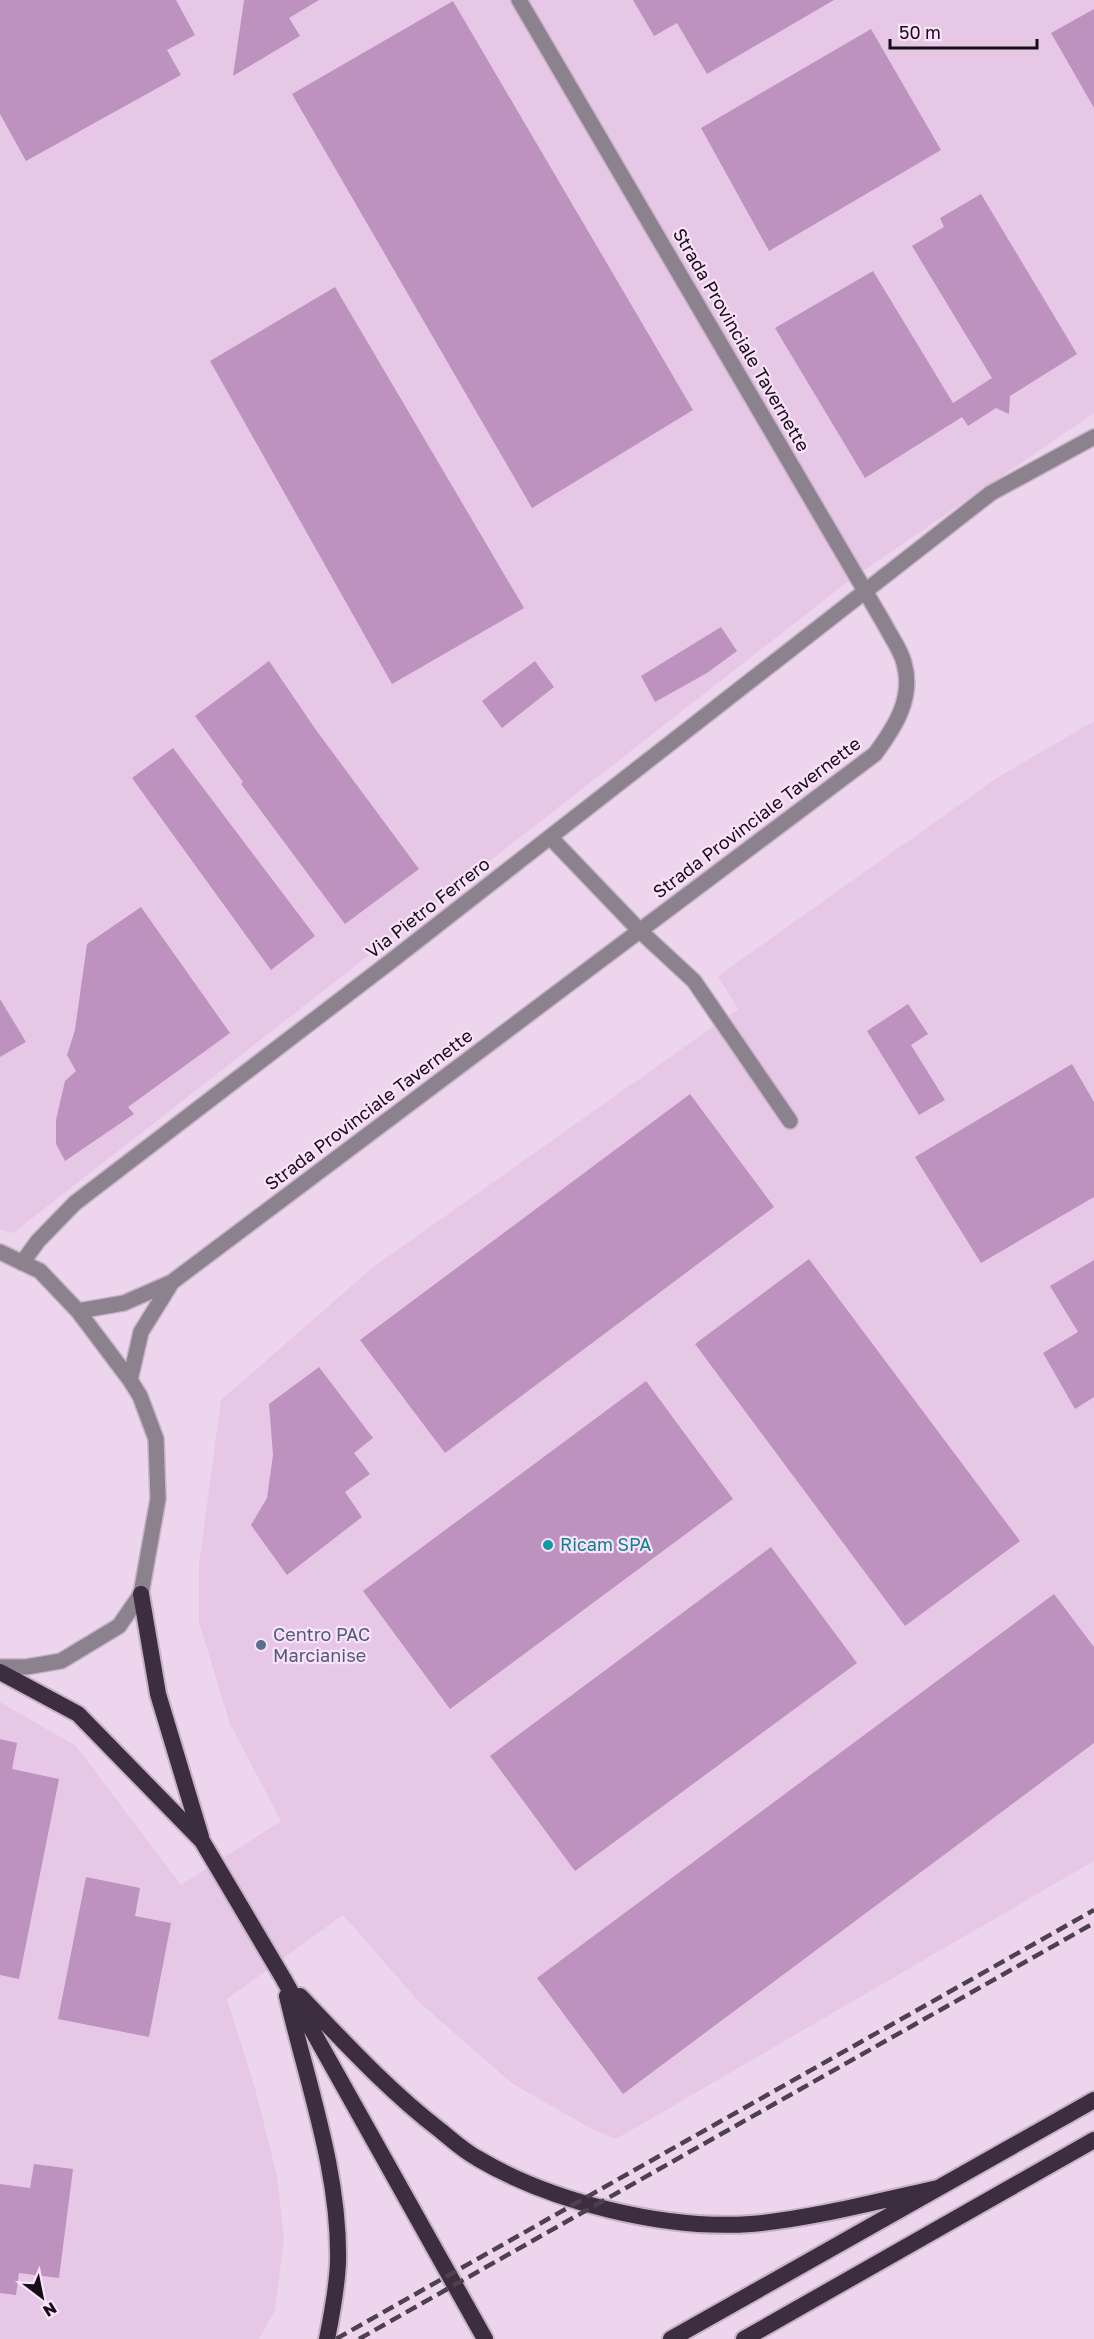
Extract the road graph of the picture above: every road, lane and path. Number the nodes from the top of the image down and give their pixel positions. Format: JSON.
{"nodes":[{"id":1,"x":519,"y":0,"type":"edge"},
{"id":2,"x":1094,"y":437,"type":"edge"},
{"id":3,"x":865,"y":591,"type":"junction"},
{"id":4,"x":550,"y":837,"type":"junction"},
{"id":5,"x":640,"y":931,"type":"junction"},
{"id":6,"x":790,"y":1121,"type":"dead end"},
{"id":7,"x":0,"y":1252,"type":"edge"},
{"id":8,"x":22,"y":1263,"type":"junction"},
{"id":9,"x":172,"y":1282,"type":"junction"},
{"id":10,"x":78,"y":1311,"type":"junction"},
{"id":11,"x":130,"y":1380,"type":"junction"},
{"id":12,"x":141,"y":1594,"type":"junction"},
{"id":13,"x":0,"y":1667,"type":"edge"},
{"id":14,"x":0,"y":1672,"type":"edge"},
{"id":15,"x":202,"y":1841,"type":"junction"},
{"id":16,"x":283,"y":1978,"type":"junction"},
{"id":17,"x":1094,"y":2100,"type":"edge"},
{"id":18,"x":1094,"y":2140,"type":"edge"},
{"id":19,"x":938,"y":2188,"type":"junction"},
{"id":20,"x":327,"y":2339,"type":"edge"},
{"id":21,"x":485,"y":2339,"type":"edge"},
{"id":22,"x":671,"y":2339,"type":"edge"},
{"id":23,"x":744,"y":2339,"type":"edge"}],
"edges":[{"from":1,"to":3,"type":"street","name":"Strada Provinciale Tavernette"},
{"from":2,"to":3,"type":"street","name":"Via Pietro Ferrero"},
{"from":3,"to":4,"type":"street","name":"Via Pietro Ferrero"},
{"from":3,"to":5,"type":"street","name":"Strada Provinciale Tavernette"},
{"from":4,"to":5,"type":"street"},
{"from":4,"to":8,"type":"street","name":"Via Pietro Ferrero"},
{"from":5,"to":6,"type":"street"},
{"from":5,"to":9,"type":"street","name":"Strada Provinciale Tavernette"},
{"from":7,"to":8,"type":"street"},
{"from":8,"to":10,"type":"street"},
{"from":9,"to":10,"type":"street","name":"Strada Provinciale Tavernette"},
{"from":9,"to":11,"type":"street","name":"Strada Provinciale Tavernette"},
{"from":10,"to":11,"type":"street"},
{"from":11,"to":12,"type":"street"},
{"from":12,"to":13,"type":"street"},
{"from":12,"to":15,"type":"highway"},
{"from":14,"to":15,"type":"highway"},
{"from":15,"to":16,"type":"highway"},
{"from":16,"to":19,"type":"highway"},
{"from":16,"to":20,"type":"highway"},
{"from":16,"to":21,"type":"highway"},
{"from":17,"to":19,"type":"highway"},
{"from":18,"to":23,"type":"highway"},
{"from":19,"to":22,"type":"highway"}]}
